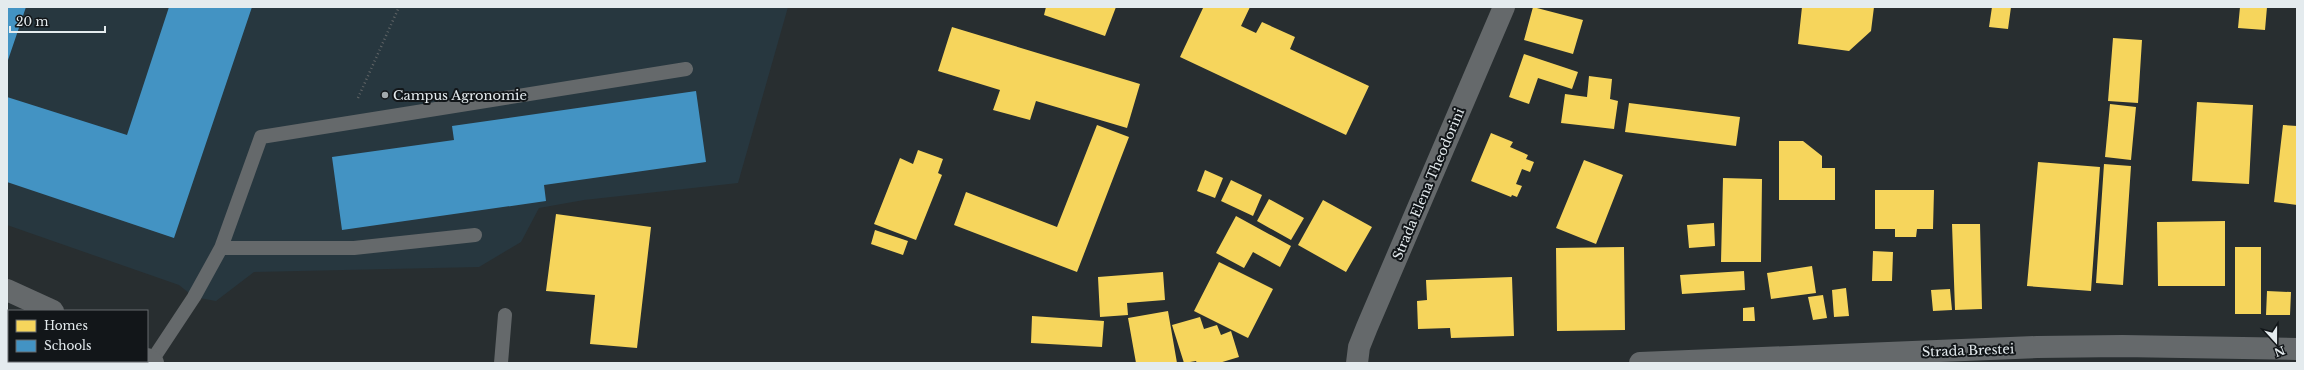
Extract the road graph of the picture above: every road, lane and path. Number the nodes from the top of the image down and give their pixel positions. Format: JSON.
{"nodes":[{"id":1,"x":399,"y":7,"type":"edge"},
{"id":2,"x":1504,"y":7,"type":"edge"},
{"id":3,"x":686,"y":69,"type":"dead end"},
{"id":4,"x":346,"y":124,"type":"junction"},
{"id":5,"x":475,"y":235,"type":"dead end"},
{"id":6,"x":221,"y":248,"type":"junction"},
{"id":7,"x":7,"y":290,"type":"edge"},
{"id":8,"x":51,"y":310,"type":"edge"},
{"id":9,"x":504,"y":315,"type":"dead end"},
{"id":10,"x":2297,"y":349,"type":"edge"},
{"id":11,"x":2035,"y":355,"type":"edge"},
{"id":12,"x":150,"y":361,"type":"edge"},
{"id":13,"x":502,"y":363,"type":"edge"},
{"id":14,"x":1358,"y":363,"type":"edge"},
{"id":15,"x":1640,"y":363,"type":"edge"}],
"edges":[{"from":1,"to":4,"type":"path"},
{"from":2,"to":14,"type":"main road","name":"Strada Elena Theodorini"},
{"from":3,"to":4,"type":"lane"},
{"from":4,"to":6,"type":"lane"},
{"from":5,"to":6,"type":"lane"},
{"from":6,"to":12,"type":"lane"},
{"from":7,"to":8,"type":"main road"},
{"from":9,"to":13,"type":"lane"},
{"from":10,"to":11,"type":"main road","name":"Strada Brestei"},
{"from":11,"to":15,"type":"main road","name":"Strada Brestei"}]}
